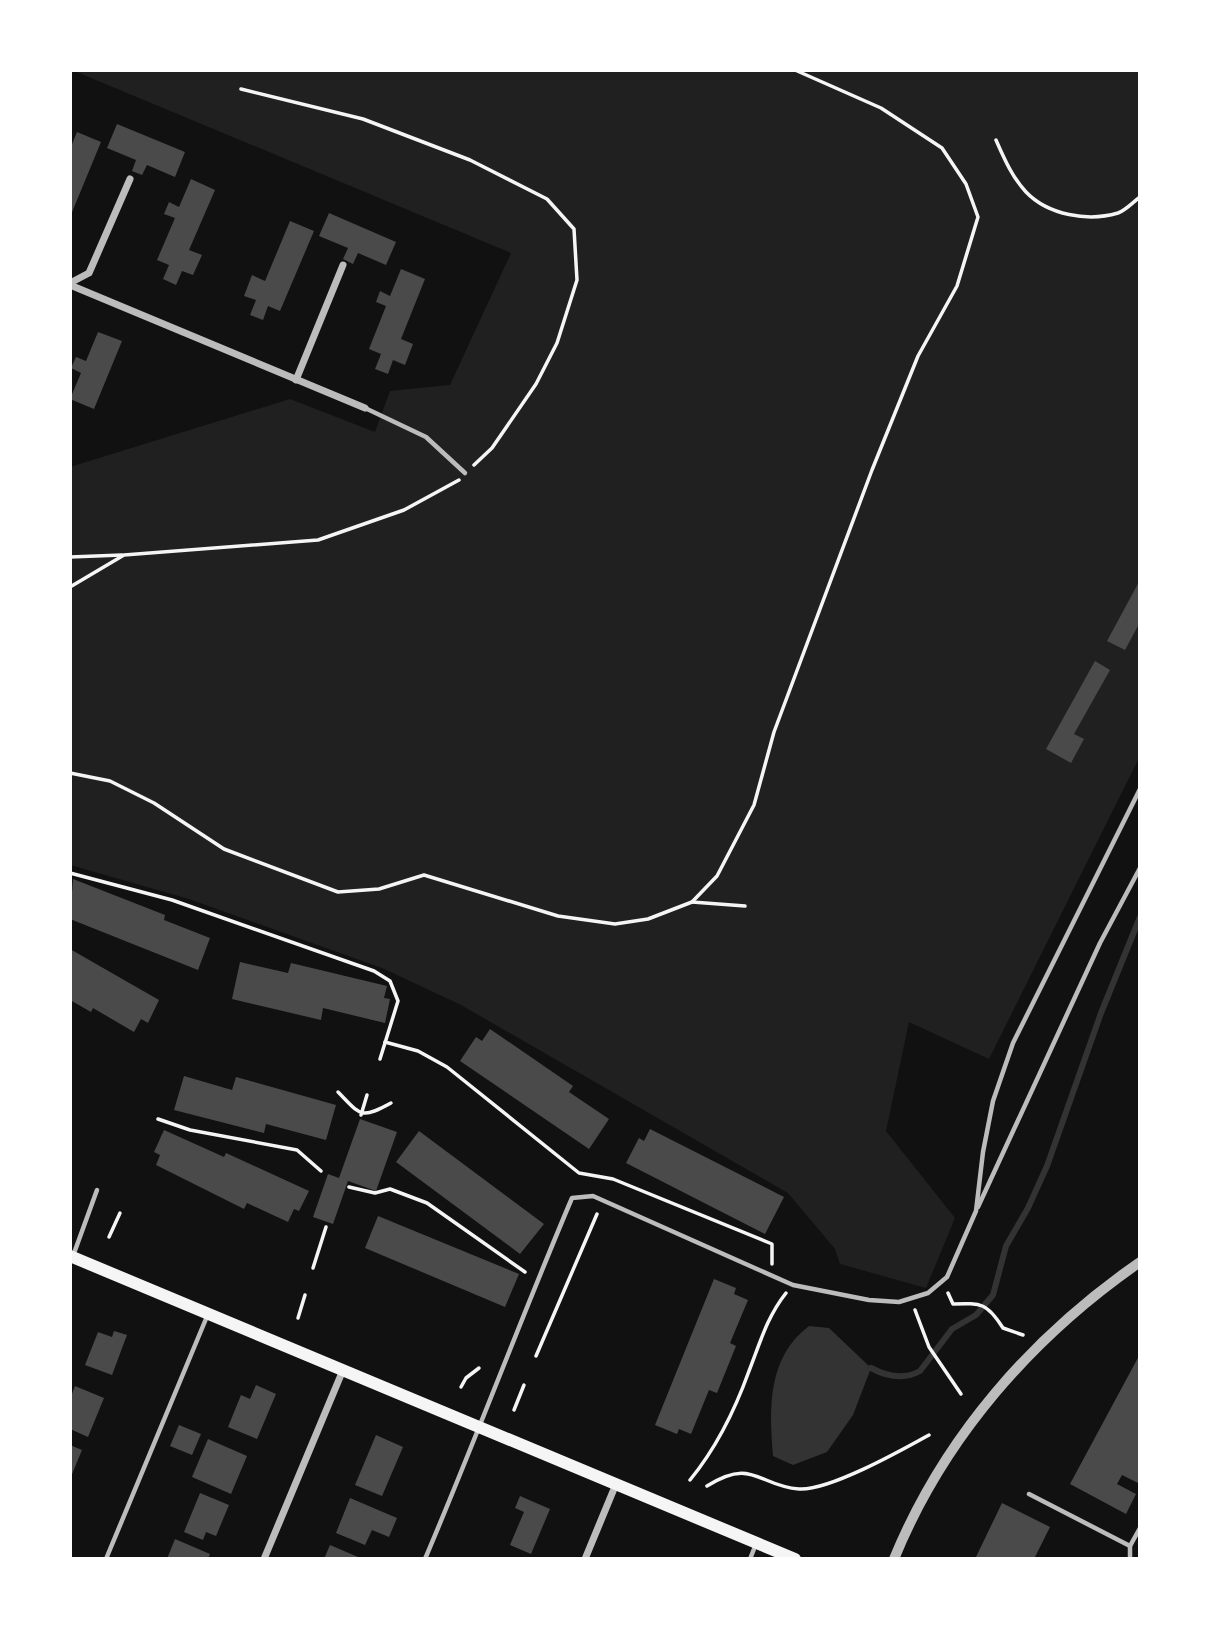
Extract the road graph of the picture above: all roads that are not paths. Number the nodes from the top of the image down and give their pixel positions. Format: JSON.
{"nodes":[{"id":1,"x":130,"y":180,"type":"dead end"},
{"id":2,"x":343,"y":265,"type":"dead end"},
{"id":3,"x":70,"y":284,"type":"edge"},
{"id":4,"x":296,"y":380,"type":"junction"},
{"id":5,"x":365,"y":408,"type":"joint"},
{"id":6,"x":465,"y":473,"type":"road end"},
{"id":7,"x":1140,"y":789,"type":"edge"},
{"id":8,"x":1140,"y":867,"type":"edge"},
{"id":9,"x":97,"y":1190,"type":"dead end"},
{"id":10,"x":976,"y":1211,"type":"junction"},
{"id":11,"x":71,"y":1259,"type":"edge"},
{"id":12,"x":1140,"y":1262,"type":"edge"},
{"id":13,"x":208,"y":1314,"type":"junction"},
{"id":14,"x":343,"y":1370,"type":"junction"},
{"id":15,"x":481,"y":1428,"type":"junction"},
{"id":16,"x":616,"y":1484,"type":"junction"},
{"id":17,"x":1029,"y":1494,"type":"dead end"},
{"id":18,"x":1140,"y":1528,"type":"edge"},
{"id":19,"x":757,"y":1543,"type":"junction"},
{"id":20,"x":1130,"y":1546,"type":"junction"},
{"id":21,"x":106,"y":1559,"type":"edge"},
{"id":22,"x":264,"y":1559,"type":"edge"},
{"id":23,"x":425,"y":1559,"type":"edge"},
{"id":24,"x":586,"y":1559,"type":"edge"},
{"id":25,"x":750,"y":1559,"type":"edge"},
{"id":26,"x":795,"y":1559,"type":"edge"},
{"id":27,"x":894,"y":1559,"type":"edge"},
{"id":28,"x":1130,"y":1559,"type":"edge"}],
"edges":[{"from":1,"to":3,"type":"street"},
{"from":2,"to":4,"type":"street"},
{"from":3,"to":4,"type":"street"},
{"from":4,"to":5,"type":"street"},
{"from":5,"to":6,"type":"lane"},
{"from":7,"to":10,"type":"lane"},
{"from":8,"to":10,"type":"lane"},
{"from":9,"to":11,"type":"lane"},
{"from":10,"to":15,"type":"lane"},
{"from":11,"to":13,"type":"main road"},
{"from":12,"to":27,"type":"street"},
{"from":13,"to":14,"type":"main road"},
{"from":13,"to":21,"type":"lane"},
{"from":14,"to":15,"type":"main road"},
{"from":14,"to":22,"type":"street"},
{"from":15,"to":16,"type":"main road"},
{"from":15,"to":23,"type":"lane"},
{"from":16,"to":19,"type":"main road"},
{"from":16,"to":24,"type":"street"},
{"from":17,"to":20,"type":"lane"},
{"from":18,"to":20,"type":"lane"},
{"from":19,"to":25,"type":"lane"},
{"from":19,"to":26,"type":"main road"},
{"from":20,"to":28,"type":"lane"}]}
